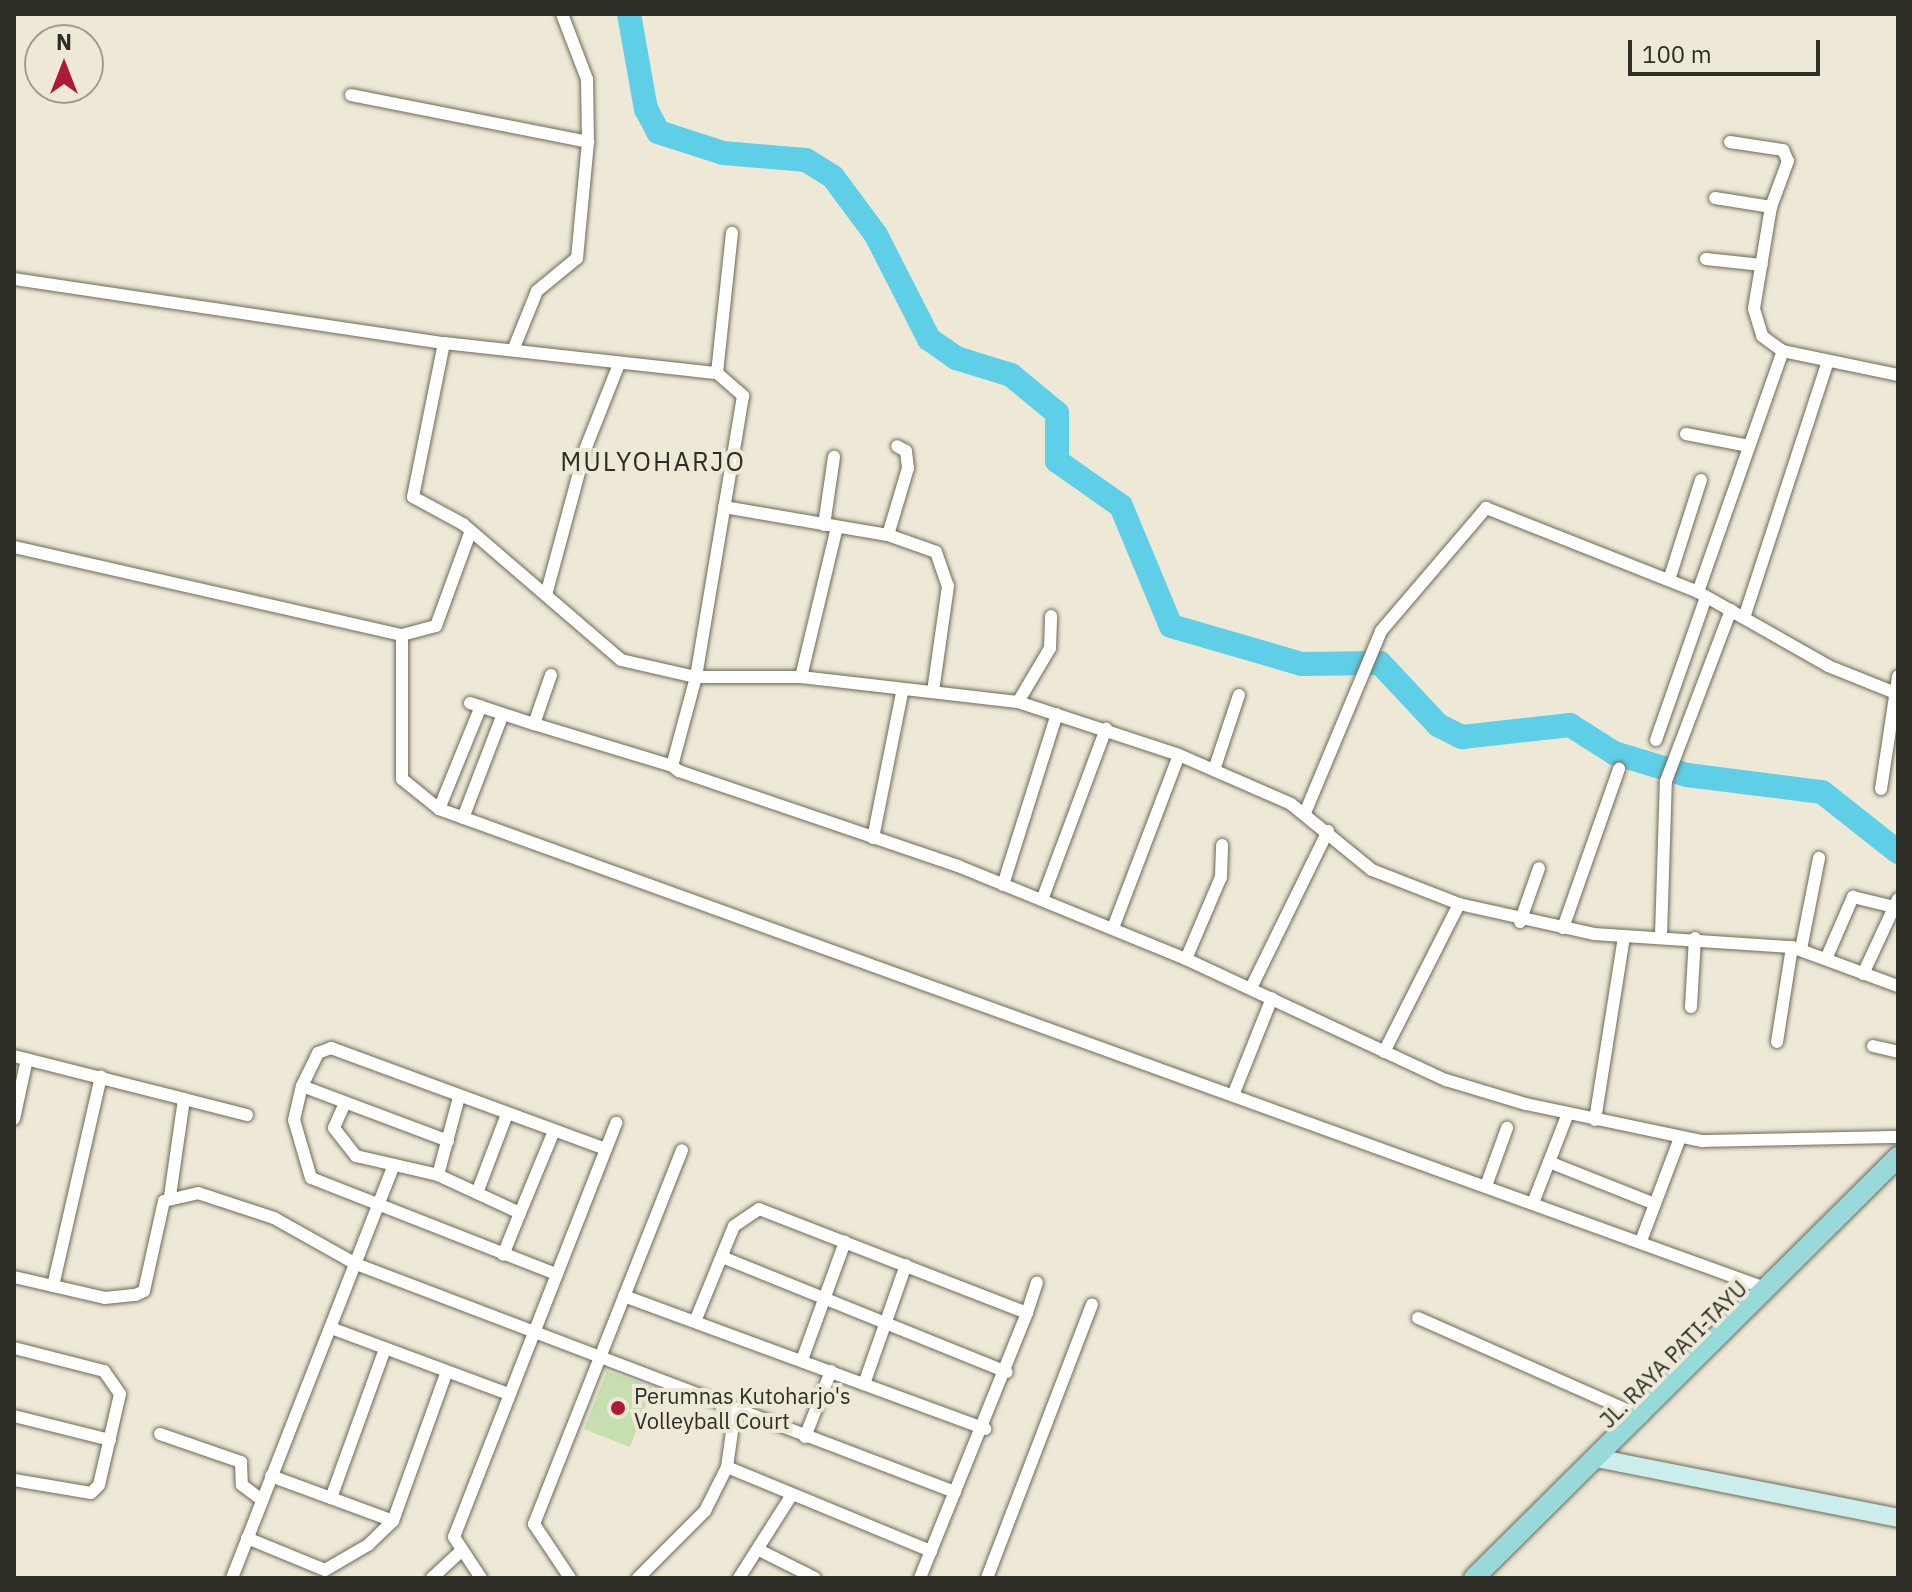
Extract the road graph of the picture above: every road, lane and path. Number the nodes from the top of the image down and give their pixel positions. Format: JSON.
{"nodes":[{"id":1,"x":562,"y":14,"type":"edge"},
{"id":2,"x":351,"y":95,"type":"dead end"},
{"id":3,"x":588,"y":142,"type":"junction"},
{"id":4,"x":1730,"y":142,"type":"dead end"},
{"id":5,"x":1715,"y":198,"type":"dead end"},
{"id":6,"x":1771,"y":207,"type":"junction"},
{"id":7,"x":732,"y":233,"type":"dead end"},
{"id":8,"x":1706,"y":259,"type":"dead end"},
{"id":9,"x":1762,"y":265,"type":"junction"},
{"id":10,"x":14,"y":279,"type":"edge"},
{"id":11,"x":444,"y":343,"type":"junction"},
{"id":12,"x":514,"y":348,"type":"junction"},
{"id":13,"x":1783,"y":351,"type":"junction"},
{"id":14,"x":1828,"y":361,"type":"junction"},
{"id":15,"x":619,"y":364,"type":"junction"},
{"id":16,"x":717,"y":373,"type":"junction"},
{"id":17,"x":1898,"y":375,"type":"edge"},
{"id":18,"x":1686,"y":434,"type":"dead end"},
{"id":19,"x":897,"y":446,"type":"dead end"},
{"id":20,"x":1749,"y":446,"type":"junction"},
{"id":21,"x":834,"y":457,"type":"dead end"},
{"id":22,"x":1701,"y":480,"type":"dead end"},
{"id":23,"x":724,"y":507,"type":"junction"},
{"id":24,"x":830,"y":526,"type":"junction"},
{"id":25,"x":470,"y":533,"type":"junction"},
{"id":26,"x":888,"y":535,"type":"junction"},
{"id":27,"x":14,"y":547,"type":"edge"},
{"id":28,"x":1669,"y":580,"type":"junction"},
{"id":29,"x":1702,"y":594,"type":"junction"},
{"id":30,"x":546,"y":595,"type":"junction"},
{"id":31,"x":1731,"y":610,"type":"junction"},
{"id":32,"x":1051,"y":616,"type":"dead end"},
{"id":33,"x":1744,"y":618,"type":"junction"},
{"id":34,"x":402,"y":635,"type":"junction"},
{"id":35,"x":551,"y":675,"type":"dead end"},
{"id":36,"x":1898,"y":676,"type":"edge"},
{"id":37,"x":696,"y":677,"type":"junction"},
{"id":38,"x":801,"y":677,"type":"junction"},
{"id":39,"x":933,"y":692,"type":"junction"},
{"id":40,"x":902,"y":693,"type":"junction"},
{"id":41,"x":1896,"y":693,"type":"edge"},
{"id":42,"x":1239,"y":695,"type":"dead end"},
{"id":43,"x":1018,"y":702,"type":"junction"},
{"id":44,"x":503,"y":714,"type":"junction"},
{"id":45,"x":1057,"y":714,"type":"junction"},
{"id":46,"x":534,"y":724,"type":"junction"},
{"id":47,"x":1106,"y":729,"type":"junction"},
{"id":48,"x":1656,"y":740,"type":"dead end"},
{"id":49,"x":1179,"y":755,"type":"junction"},
{"id":50,"x":672,"y":766,"type":"junction"},
{"id":51,"x":1619,"y":769,"type":"dead end"},
{"id":52,"x":1214,"y":770,"type":"junction"},
{"id":53,"x":1881,"y":789,"type":"dead end"},
{"id":54,"x":439,"y":809,"type":"junction"},
{"id":55,"x":1305,"y":813,"type":"junction"},
{"id":56,"x":463,"y":818,"type":"junction"},
{"id":57,"x":1328,"y":831,"type":"junction"},
{"id":58,"x":873,"y":838,"type":"junction"},
{"id":59,"x":1222,"y":845,"type":"dead end"},
{"id":60,"x":1819,"y":858,"type":"dead end"},
{"id":61,"x":1539,"y":868,"type":"dead end"},
{"id":62,"x":1003,"y":885,"type":"junction"},
{"id":63,"x":1042,"y":900,"type":"junction"},
{"id":64,"x":1896,"y":903,"type":"edge"},
{"id":65,"x":1459,"y":904,"type":"junction"},
{"id":66,"x":1520,"y":922,"type":"junction"},
{"id":67,"x":1113,"y":928,"type":"junction"},
{"id":68,"x":1563,"y":928,"type":"junction"},
{"id":69,"x":1661,"y":936,"type":"junction"},
{"id":70,"x":1624,"y":937,"type":"junction"},
{"id":71,"x":1695,"y":938,"type":"junction"},
{"id":72,"x":1797,"y":948,"type":"junction"},
{"id":73,"x":1186,"y":959,"type":"junction"},
{"id":74,"x":1826,"y":959,"type":"junction"},
{"id":75,"x":1863,"y":974,"type":"junction"},
{"id":76,"x":1898,"y":986,"type":"edge"},
{"id":77,"x":1251,"y":988,"type":"junction"},
{"id":78,"x":1272,"y":998,"type":"junction"},
{"id":79,"x":1691,"y":1007,"type":"dead end"},
{"id":80,"x":1777,"y":1042,"type":"dead end"},
{"id":81,"x":1873,"y":1046,"type":"dead end"},
{"id":82,"x":1384,"y":1052,"type":"junction"},
{"id":83,"x":1898,"y":1052,"type":"edge"},
{"id":84,"x":20,"y":1057,"type":"edge"},
{"id":85,"x":101,"y":1076,"type":"junction"},
{"id":86,"x":302,"y":1086,"type":"junction"},
{"id":87,"x":1234,"y":1093,"type":"junction"},
{"id":88,"x":459,"y":1097,"type":"junction"},
{"id":89,"x":184,"y":1099,"type":"junction"},
{"id":90,"x":345,"y":1103,"type":"junction"},
{"id":91,"x":507,"y":1114,"type":"junction"},
{"id":92,"x":247,"y":1115,"type":"dead end"},
{"id":93,"x":1567,"y":1116,"type":"junction"},
{"id":94,"x":14,"y":1119,"type":"edge"},
{"id":95,"x":1595,"y":1120,"type":"junction"},
{"id":96,"x":616,"y":1123,"type":"dead end"},
{"id":97,"x":1507,"y":1128,"type":"dead end"},
{"id":98,"x":554,"y":1131,"type":"junction"},
{"id":99,"x":1898,"y":1137,"type":"edge"},
{"id":100,"x":1680,"y":1138,"type":"junction"},
{"id":101,"x":448,"y":1141,"type":"junction"},
{"id":102,"x":606,"y":1149,"type":"junction"},
{"id":103,"x":682,"y":1150,"type":"dead end"},
{"id":104,"x":1898,"y":1157,"type":"edge"},
{"id":105,"x":1549,"y":1162,"type":"junction"},
{"id":106,"x":392,"y":1169,"type":"junction"},
{"id":107,"x":438,"y":1175,"type":"junction"},
{"id":108,"x":1486,"y":1186,"type":"junction"},
{"id":109,"x":477,"y":1193,"type":"junction"},
{"id":110,"x":170,"y":1196,"type":"junction"},
{"id":111,"x":1533,"y":1203,"type":"junction"},
{"id":112,"x":1655,"y":1204,"type":"junction"},
{"id":113,"x":376,"y":1206,"type":"junction"},
{"id":114,"x":520,"y":1213,"type":"junction"},
{"id":115,"x":1641,"y":1241,"type":"junction"},
{"id":116,"x":845,"y":1242,"type":"junction"},
{"id":117,"x":503,"y":1255,"type":"junction"},
{"id":118,"x":722,"y":1257,"type":"junction"},
{"id":119,"x":356,"y":1264,"type":"junction"},
{"id":120,"x":906,"y":1265,"type":"junction"},
{"id":121,"x":556,"y":1274,"type":"junction"},
{"id":122,"x":14,"y":1277,"type":"edge"},
{"id":123,"x":1037,"y":1283,"type":"dead end"},
{"id":124,"x":53,"y":1286,"type":"junction"},
{"id":125,"x":1771,"y":1290,"type":"junction"},
{"id":126,"x":624,"y":1296,"type":"junction"},
{"id":127,"x":823,"y":1299,"type":"junction"},
{"id":128,"x":1092,"y":1304,"type":"dead end"},
{"id":129,"x":1027,"y":1313,"type":"junction"},
{"id":130,"x":1418,"y":1318,"type":"dead end"},
{"id":131,"x":696,"y":1319,"type":"junction"},
{"id":132,"x":886,"y":1323,"type":"junction"},
{"id":133,"x":331,"y":1328,"type":"junction"},
{"id":134,"x":533,"y":1333,"type":"junction"},
{"id":135,"x":14,"y":1348,"type":"edge"},
{"id":136,"x":385,"y":1349,"type":"junction"},
{"id":137,"x":600,"y":1360,"type":"junction"},
{"id":138,"x":802,"y":1360,"type":"junction"},
{"id":139,"x":831,"y":1371,"type":"junction"},
{"id":140,"x":1007,"y":1372,"type":"junction"},
{"id":141,"x":446,"y":1374,"type":"junction"},
{"id":142,"x":864,"y":1384,"type":"junction"},
{"id":143,"x":508,"y":1394,"type":"junction"},
{"id":144,"x":735,"y":1411,"type":"junction"},
{"id":145,"x":14,"y":1416,"type":"edge"},
{"id":146,"x":1643,"y":1418,"type":"junction"},
{"id":147,"x":985,"y":1429,"type":"junction"},
{"id":148,"x":160,"y":1434,"type":"dead end"},
{"id":149,"x":805,"y":1437,"type":"junction"},
{"id":150,"x":110,"y":1440,"type":"junction"},
{"id":151,"x":1601,"y":1459,"type":"junction"},
{"id":152,"x":727,"y":1467,"type":"junction"},
{"id":153,"x":271,"y":1476,"type":"junction"},
{"id":154,"x":14,"y":1480,"type":"edge"},
{"id":155,"x":955,"y":1492,"type":"junction"},
{"id":156,"x":791,"y":1496,"type":"junction"},
{"id":157,"x":331,"y":1498,"type":"junction"},
{"id":158,"x":262,"y":1500,"type":"junction"},
{"id":159,"x":1898,"y":1518,"type":"edge"},
{"id":160,"x":393,"y":1521,"type":"junction"},
{"id":161,"x":247,"y":1538,"type":"junction"},
{"id":162,"x":761,"y":1551,"type":"junction"},
{"id":163,"x":931,"y":1551,"type":"junction"},
{"id":164,"x":460,"y":1552,"type":"junction"},
{"id":165,"x":232,"y":1578,"type":"edge"},
{"id":166,"x":432,"y":1578,"type":"edge"},
{"id":167,"x":481,"y":1578,"type":"edge"},
{"id":168,"x":570,"y":1578,"type":"edge"},
{"id":169,"x":638,"y":1578,"type":"edge"},
{"id":170,"x":739,"y":1578,"type":"edge"},
{"id":171,"x":815,"y":1578,"type":"edge"},
{"id":172,"x":920,"y":1578,"type":"edge"},
{"id":173,"x":987,"y":1578,"type":"edge"},
{"id":174,"x":1474,"y":1578,"type":"edge"}],
"edges":[{"from":1,"to":3,"type":"street"},
{"from":2,"to":3,"type":"street"},
{"from":3,"to":12,"type":"street"},
{"from":4,"to":6,"type":"street"},
{"from":5,"to":6,"type":"street"},
{"from":6,"to":9,"type":"street"},
{"from":7,"to":16,"type":"street"},
{"from":8,"to":9,"type":"street"},
{"from":9,"to":13,"type":"street"},
{"from":10,"to":11,"type":"street"},
{"from":11,"to":12,"type":"street"},
{"from":11,"to":25,"type":"street"},
{"from":12,"to":15,"type":"street"},
{"from":13,"to":14,"type":"street"},
{"from":13,"to":20,"type":"street"},
{"from":14,"to":17,"type":"street"},
{"from":14,"to":33,"type":"street"},
{"from":15,"to":16,"type":"street"},
{"from":15,"to":30,"type":"street"},
{"from":16,"to":23,"type":"street"},
{"from":18,"to":20,"type":"street"},
{"from":19,"to":26,"type":"street"},
{"from":20,"to":29,"type":"street"},
{"from":21,"to":24,"type":"street"},
{"from":22,"to":28,"type":"street"},
{"from":23,"to":24,"type":"street"},
{"from":23,"to":37,"type":"street"},
{"from":24,"to":26,"type":"street"},
{"from":24,"to":38,"type":"street"},
{"from":25,"to":30,"type":"street"},
{"from":25,"to":34,"type":"street"},
{"from":26,"to":39,"type":"street"},
{"from":27,"to":34,"type":"street"},
{"from":28,"to":29,"type":"street"},
{"from":28,"to":55,"type":"street"},
{"from":29,"to":31,"type":"street"},
{"from":29,"to":48,"type":"street"},
{"from":30,"to":37,"type":"street"},
{"from":31,"to":33,"type":"street"},
{"from":31,"to":69,"type":"street"},
{"from":32,"to":43,"type":"street"},
{"from":33,"to":41,"type":"street"},
{"from":34,"to":54,"type":"street"},
{"from":35,"to":46,"type":"street"},
{"from":36,"to":41,"type":"street"},
{"from":37,"to":38,"type":"street"},
{"from":37,"to":50,"type":"street"},
{"from":38,"to":40,"type":"street"},
{"from":39,"to":40,"type":"street"},
{"from":39,"to":43,"type":"street"},
{"from":40,"to":58,"type":"street"},
{"from":41,"to":53,"type":"street"},
{"from":42,"to":52,"type":"street"},
{"from":43,"to":45,"type":"street"},
{"from":44,"to":46,"type":"street"},
{"from":44,"to":54,"type":"street"},
{"from":44,"to":56,"type":"street"},
{"from":45,"to":47,"type":"street"},
{"from":45,"to":62,"type":"street"},
{"from":46,"to":50,"type":"street"},
{"from":47,"to":49,"type":"street"},
{"from":47,"to":63,"type":"street"},
{"from":49,"to":52,"type":"street"},
{"from":49,"to":67,"type":"street"},
{"from":50,"to":58,"type":"street"},
{"from":51,"to":68,"type":"street"},
{"from":52,"to":55,"type":"street"},
{"from":54,"to":56,"type":"street"},
{"from":55,"to":57,"type":"street"},
{"from":56,"to":87,"type":"street"},
{"from":57,"to":65,"type":"street"},
{"from":57,"to":77,"type":"street"},
{"from":58,"to":62,"type":"street"},
{"from":59,"to":73,"type":"street"},
{"from":60,"to":72,"type":"street"},
{"from":61,"to":66,"type":"street"},
{"from":62,"to":63,"type":"street"},
{"from":63,"to":67,"type":"street"},
{"from":64,"to":74,"type":"street"},
{"from":64,"to":75,"type":"street"},
{"from":65,"to":66,"type":"street"},
{"from":65,"to":82,"type":"street"},
{"from":66,"to":68,"type":"street"},
{"from":67,"to":73,"type":"street"},
{"from":68,"to":70,"type":"street"},
{"from":69,"to":70,"type":"street"},
{"from":69,"to":71,"type":"street"},
{"from":70,"to":95,"type":"street"},
{"from":71,"to":72,"type":"street"},
{"from":71,"to":79,"type":"street"},
{"from":72,"to":74,"type":"street"},
{"from":72,"to":80,"type":"street"},
{"from":73,"to":77,"type":"street"},
{"from":74,"to":75,"type":"street"},
{"from":75,"to":76,"type":"street"},
{"from":77,"to":78,"type":"street"},
{"from":78,"to":82,"type":"street"},
{"from":78,"to":87,"type":"street"},
{"from":81,"to":83,"type":"street"},
{"from":82,"to":93,"type":"street"},
{"from":84,"to":85,"type":"street"},
{"from":84,"to":94,"type":"street"},
{"from":85,"to":89,"type":"street"},
{"from":85,"to":124,"type":"street"},
{"from":86,"to":88,"type":"street"},
{"from":86,"to":90,"type":"street"},
{"from":86,"to":113,"type":"street"},
{"from":87,"to":108,"type":"street"},
{"from":88,"to":91,"type":"street"},
{"from":88,"to":101,"type":"street"},
{"from":89,"to":92,"type":"street"},
{"from":89,"to":110,"type":"street"},
{"from":90,"to":101,"type":"street"},
{"from":90,"to":106,"type":"street"},
{"from":91,"to":98,"type":"street"},
{"from":91,"to":109,"type":"street"},
{"from":93,"to":95,"type":"street"},
{"from":93,"to":105,"type":"street"},
{"from":95,"to":100,"type":"street"},
{"from":96,"to":102,"type":"street"},
{"from":97,"to":108,"type":"street"},
{"from":98,"to":102,"type":"street"},
{"from":98,"to":114,"type":"street"},
{"from":99,"to":100,"type":"street"},
{"from":100,"to":112,"type":"street"},
{"from":101,"to":107,"type":"street"},
{"from":102,"to":121,"type":"street"},
{"from":103,"to":126,"type":"street"},
{"from":104,"to":125,"type":"main road","name":"JL. RAYA PATI-TAYU"},
{"from":105,"to":111,"type":"street"},
{"from":105,"to":112,"type":"street"},
{"from":106,"to":107,"type":"street"},
{"from":106,"to":113,"type":"street"},
{"from":107,"to":109,"type":"street"},
{"from":108,"to":111,"type":"street"},
{"from":109,"to":114,"type":"street"},
{"from":110,"to":119,"type":"street"},
{"from":110,"to":124,"type":"street"},
{"from":111,"to":115,"type":"street"},
{"from":112,"to":115,"type":"street"},
{"from":113,"to":117,"type":"street"},
{"from":113,"to":119,"type":"street"},
{"from":114,"to":117,"type":"street"},
{"from":115,"to":125,"type":"street"},
{"from":116,"to":118,"type":"street"},
{"from":116,"to":120,"type":"street"},
{"from":116,"to":127,"type":"street"},
{"from":117,"to":121,"type":"street"},
{"from":118,"to":127,"type":"street"},
{"from":118,"to":131,"type":"street"},
{"from":119,"to":133,"type":"street"},
{"from":119,"to":134,"type":"street"},
{"from":120,"to":129,"type":"street"},
{"from":120,"to":132,"type":"street"},
{"from":121,"to":134,"type":"street"},
{"from":122,"to":124,"type":"street"},
{"from":123,"to":129,"type":"street"},
{"from":125,"to":146,"type":"main road","name":"JL. RAYA PATI-TAYU"},
{"from":126,"to":131,"type":"street"},
{"from":126,"to":137,"type":"street"},
{"from":127,"to":132,"type":"street"},
{"from":127,"to":138,"type":"street"},
{"from":128,"to":173,"type":"street"},
{"from":129,"to":140,"type":"street"},
{"from":130,"to":146,"type":"street"},
{"from":131,"to":138,"type":"street"},
{"from":132,"to":140,"type":"street"},
{"from":132,"to":142,"type":"street"},
{"from":133,"to":136,"type":"street"},
{"from":133,"to":153,"type":"street"},
{"from":134,"to":137,"type":"street"},
{"from":134,"to":143,"type":"street"},
{"from":135,"to":150,"type":"street"},
{"from":136,"to":141,"type":"street"},
{"from":136,"to":157,"type":"street"},
{"from":137,"to":144,"type":"street"},
{"from":137,"to":168,"type":"street"},
{"from":138,"to":139,"type":"street"},
{"from":139,"to":142,"type":"street"},
{"from":139,"to":149,"type":"street"},
{"from":140,"to":147,"type":"street"},
{"from":141,"to":143,"type":"street"},
{"from":141,"to":160,"type":"street"},
{"from":142,"to":147,"type":"street"},
{"from":143,"to":164,"type":"street"},
{"from":144,"to":149,"type":"street"},
{"from":144,"to":152,"type":"street"},
{"from":145,"to":150,"type":"street"},
{"from":146,"to":151,"type":"main road","name":"JL. RAYA PATI-TAYU"},
{"from":147,"to":155,"type":"street"},
{"from":148,"to":158,"type":"street"},
{"from":149,"to":155,"type":"street"},
{"from":150,"to":154,"type":"street"},
{"from":151,"to":159,"type":"street"},
{"from":151,"to":174,"type":"main road","name":"JL. RAYA PATI-TAYU"},
{"from":152,"to":156,"type":"street"},
{"from":152,"to":169,"type":"street"},
{"from":153,"to":157,"type":"street"},
{"from":153,"to":158,"type":"street"},
{"from":155,"to":163,"type":"street"},
{"from":156,"to":162,"type":"street"},
{"from":156,"to":163,"type":"street"},
{"from":157,"to":160,"type":"street"},
{"from":158,"to":161,"type":"street"},
{"from":160,"to":161,"type":"street"},
{"from":161,"to":165,"type":"street"},
{"from":162,"to":170,"type":"street"},
{"from":162,"to":171,"type":"street"},
{"from":163,"to":172,"type":"street"},
{"from":164,"to":166,"type":"street"},
{"from":164,"to":167,"type":"street"}]}
